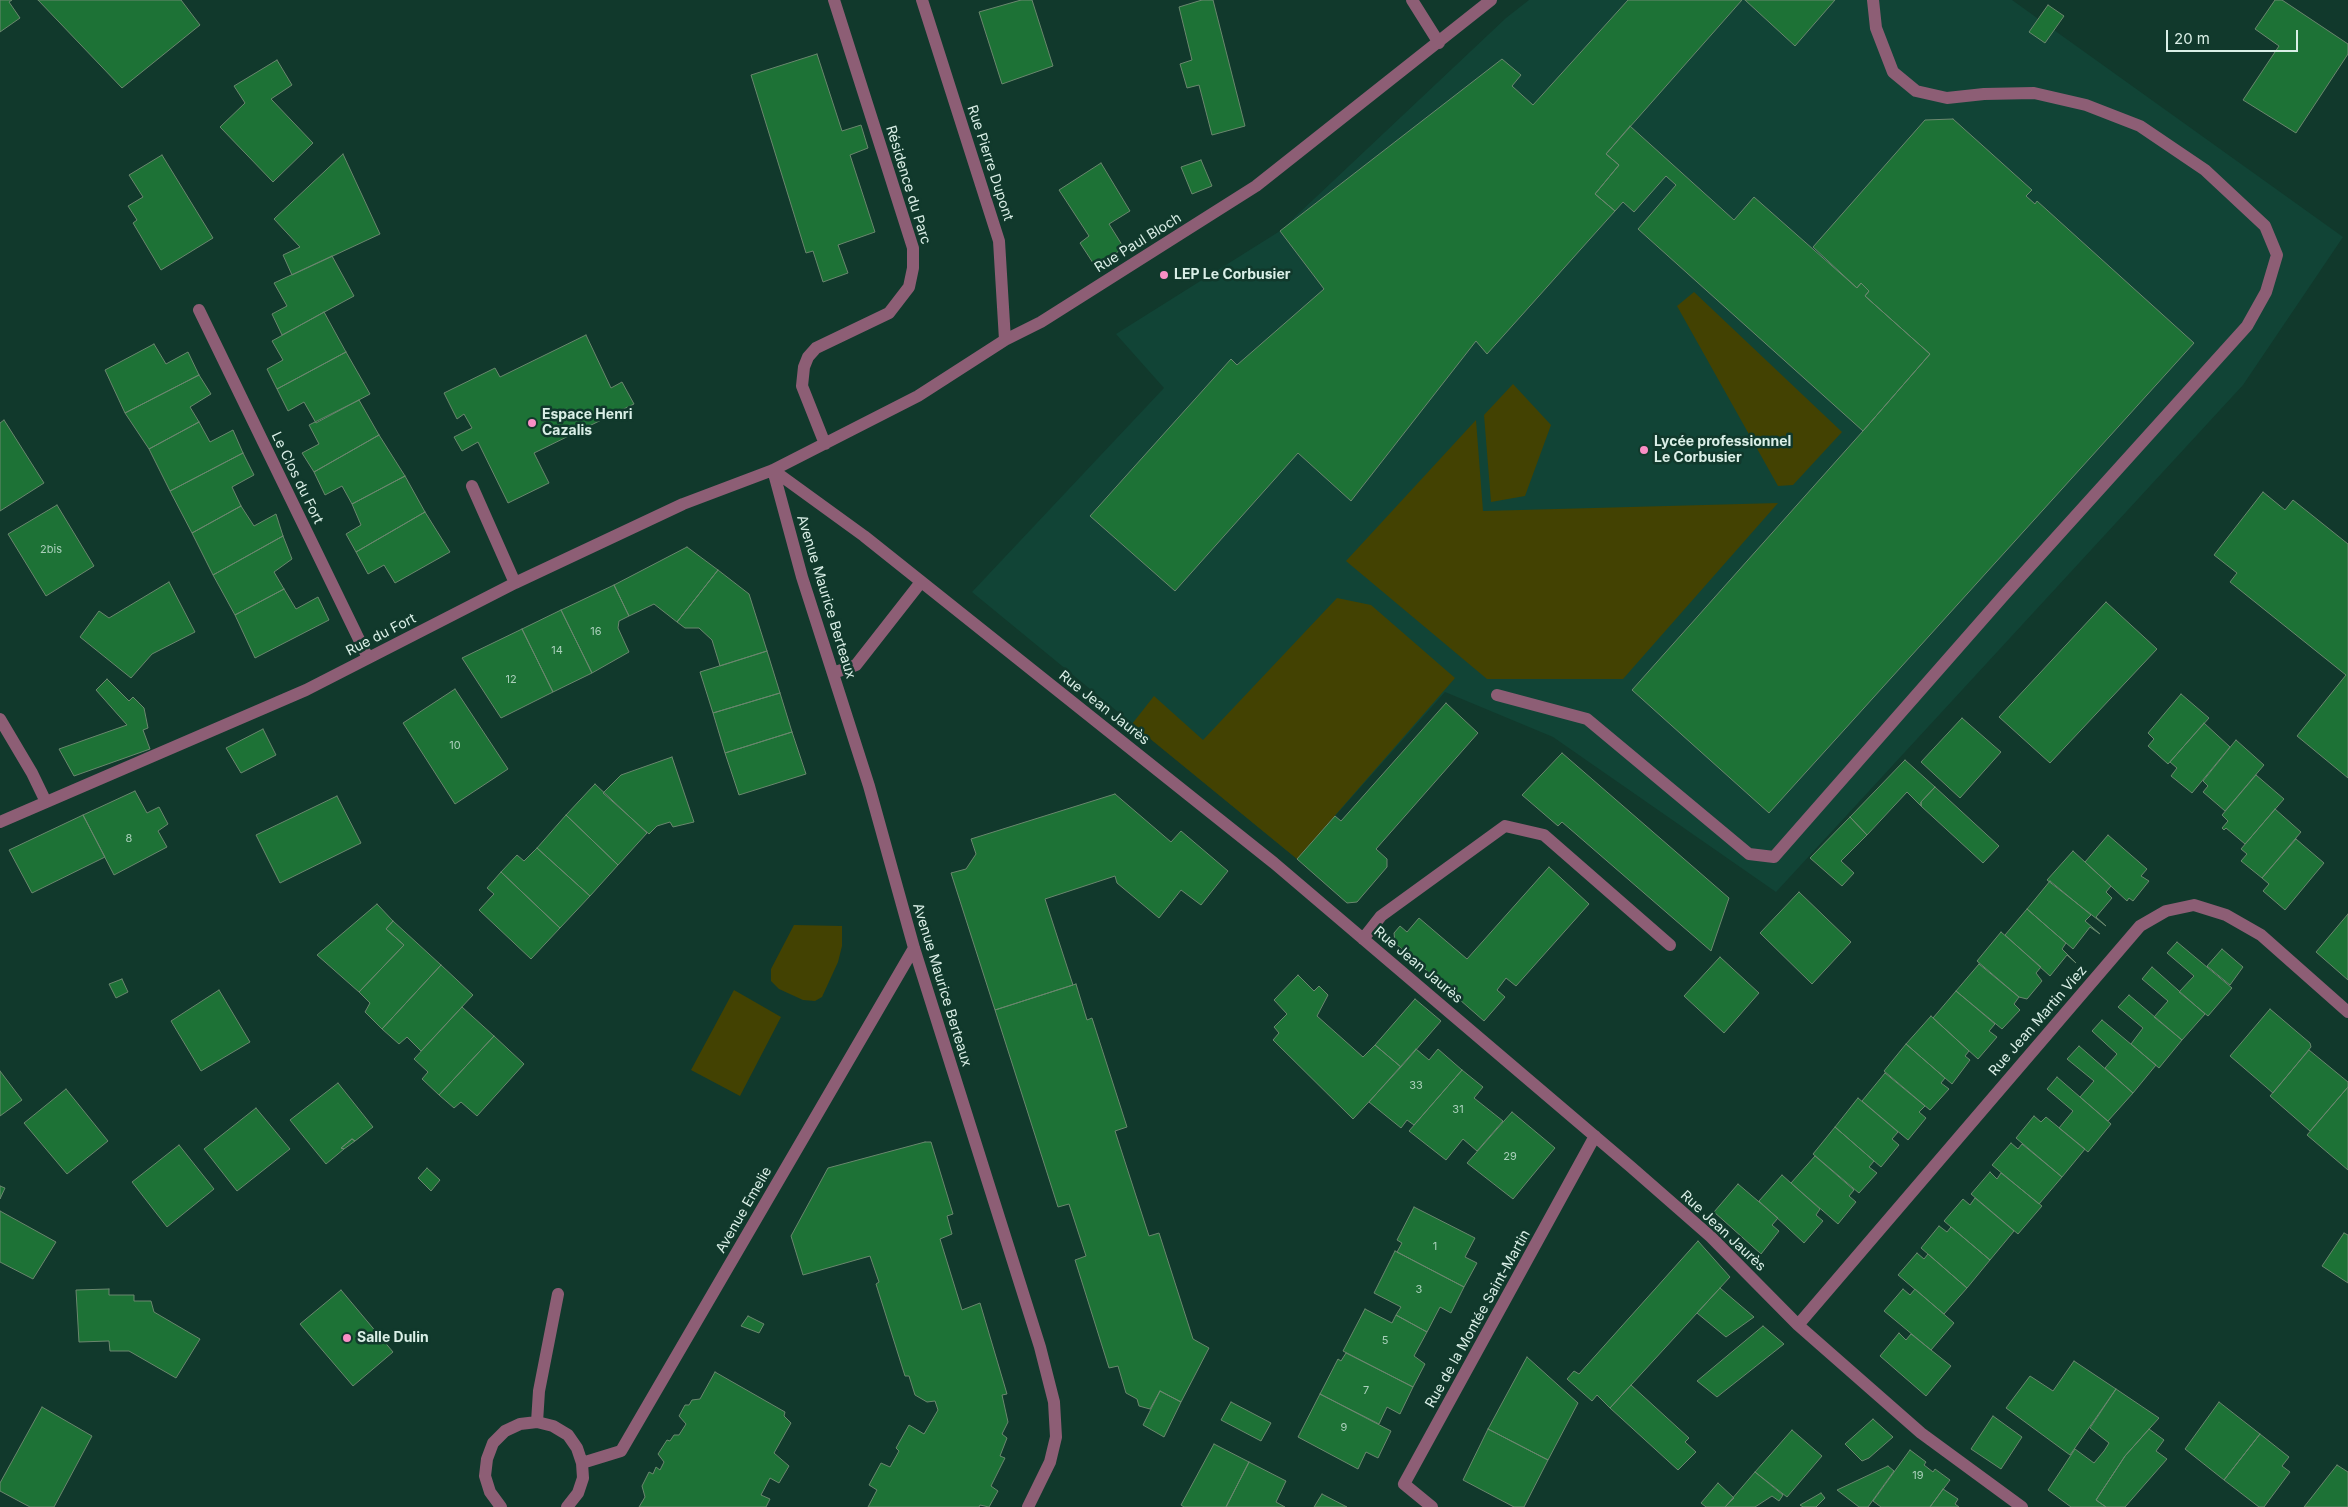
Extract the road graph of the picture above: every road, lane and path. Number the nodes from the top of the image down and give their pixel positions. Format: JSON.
{"nodes":[{"id":1,"x":834,"y":0,"type":"edge"},
{"id":2,"x":922,"y":0,"type":"edge"},
{"id":3,"x":1412,"y":0,"type":"edge"},
{"id":4,"x":1491,"y":0,"type":"edge"},
{"id":5,"x":1872,"y":0,"type":"edge"},
{"id":6,"x":1439,"y":43,"type":"junction"},
{"id":7,"x":199,"y":310,"type":"dead end"},
{"id":8,"x":1005,"y":340,"type":"junction"},
{"id":9,"x":825,"y":444,"type":"junction"},
{"id":10,"x":773,"y":470,"type":"junction"},
{"id":11,"x":472,"y":486,"type":"dead end"},
{"id":12,"x":921,"y":582,"type":"junction"},
{"id":13,"x":515,"y":583,"type":"junction"},
{"id":14,"x":368,"y":658,"type":"junction"},
{"id":15,"x":833,"y":672,"type":"junction"},
{"id":16,"x":1497,"y":694,"type":"dead end"},
{"id":17,"x":0,"y":719,"type":"edge"},
{"id":18,"x":46,"y":802,"type":"junction"},
{"id":19,"x":0,"y":822,"type":"edge"},
{"id":20,"x":1363,"y":938,"type":"junction"},
{"id":21,"x":1670,"y":945,"type":"dead end"},
{"id":22,"x":914,"y":948,"type":"junction"},
{"id":23,"x":2348,"y":1012,"type":"edge"},
{"id":24,"x":1596,"y":1136,"type":"junction"},
{"id":25,"x":558,"y":1294,"type":"dead end"},
{"id":26,"x":1798,"y":1325,"type":"junction"},
{"id":27,"x":537,"y":1422,"type":"junction"},
{"id":28,"x":582,"y":1463,"type":"junction"},
{"id":29,"x":501,"y":1507,"type":"edge"},
{"id":30,"x":567,"y":1507,"type":"edge"},
{"id":31,"x":1028,"y":1507,"type":"edge"},
{"id":32,"x":1432,"y":1507,"type":"edge"},
{"id":33,"x":2022,"y":1507,"type":"edge"}],
"edges":[{"from":1,"to":9,"type":"street","name":"Résidence du Parc"},
{"from":2,"to":8,"type":"street","name":"Rue Pierre Dupont"},
{"from":3,"to":6,"type":"street"},
{"from":4,"to":6,"type":"street","name":"Rue Paul Bloch"},
{"from":5,"to":16,"type":"street"},
{"from":6,"to":8,"type":"street","name":"Rue Paul Bloch"},
{"from":7,"to":14,"type":"street","name":"Le Clos du Fort"},
{"from":8,"to":9,"type":"street","name":"Rue Paul Bloch"},
{"from":9,"to":10,"type":"street","name":"Rue Paul Bloch"},
{"from":10,"to":12,"type":"street","name":"Rue Jean Jaurès"},
{"from":10,"to":13,"type":"street","name":"Rue du Fort"},
{"from":10,"to":15,"type":"street","name":"Avenue Maurice Berteaux"},
{"from":11,"to":13,"type":"street"},
{"from":12,"to":15,"type":"street"},
{"from":12,"to":20,"type":"street","name":"Rue Jean Jaurès"},
{"from":13,"to":14,"type":"street","name":"Rue du Fort"},
{"from":14,"to":18,"type":"street","name":"Rue du Fort"},
{"from":15,"to":22,"type":"street","name":"Avenue Maurice Berteaux"},
{"from":17,"to":18,"type":"street"},
{"from":18,"to":19,"type":"street","name":"Rue du Fort"},
{"from":20,"to":21,"type":"street"},
{"from":20,"to":24,"type":"street","name":"Rue Jean Jaurès"},
{"from":22,"to":28,"type":"street","name":"Avenue Emelie"},
{"from":22,"to":31,"type":"street","name":"Avenue Maurice Berteaux"},
{"from":23,"to":26,"type":"street","name":"Rue Jean Martin Viez"},
{"from":24,"to":26,"type":"street","name":"Rue Jean Jaurès"},
{"from":24,"to":32,"type":"street","name":"Rue de la Montée Saint-Martin"},
{"from":25,"to":27,"type":"street"},
{"from":26,"to":33,"type":"street","name":"Rue Jean Jaurès"},
{"from":27,"to":28,"type":"street"},
{"from":27,"to":29,"type":"street"},
{"from":28,"to":30,"type":"street"}]}
